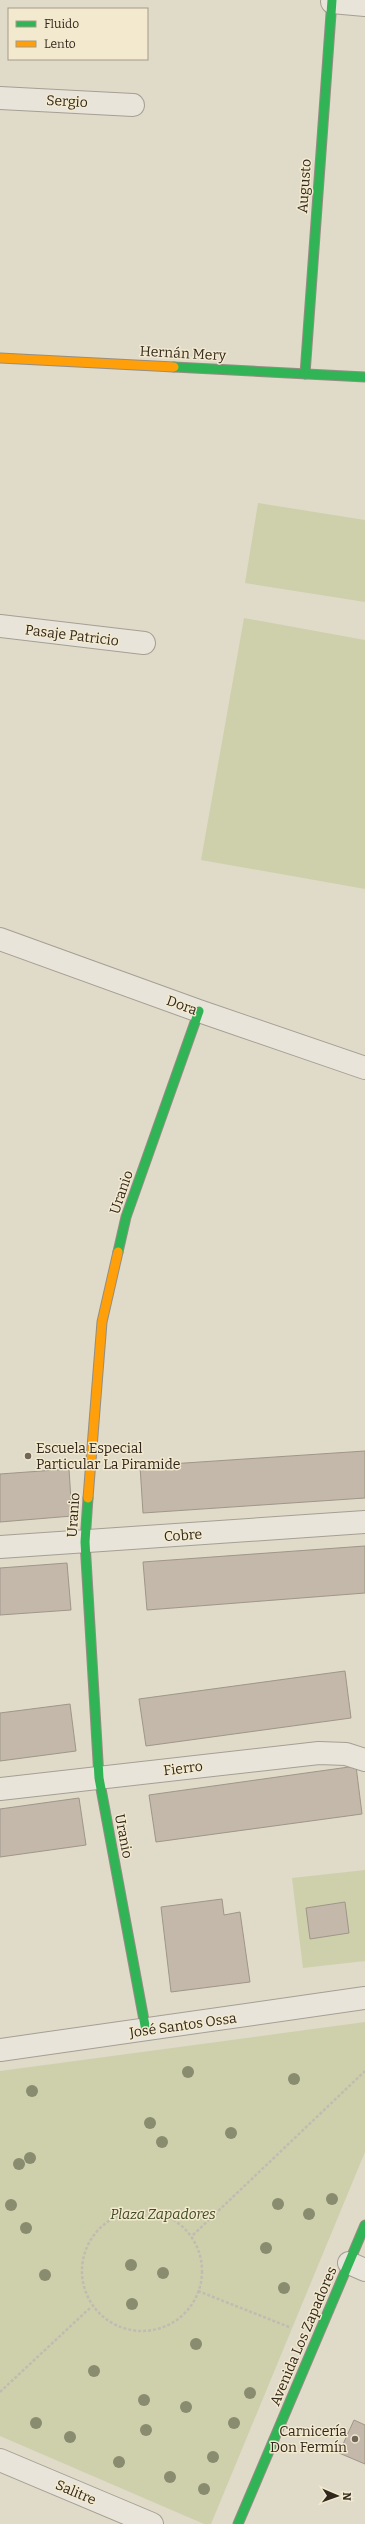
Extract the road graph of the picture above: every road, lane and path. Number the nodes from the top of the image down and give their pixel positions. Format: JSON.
{"nodes":[{"id":1,"x":332,"y":1,"type":"edge"},
{"id":2,"x":365,"y":5,"type":"edge"},
{"id":3,"x":0,"y":98,"type":"edge"},
{"id":4,"x":133,"y":105,"type":"dead end"},
{"id":5,"x":0,"y":358,"type":"edge"},
{"id":6,"x":305,"y":374,"type":"junction"},
{"id":7,"x":365,"y":376,"type":"edge"},
{"id":8,"x":0,"y":626,"type":"edge"},
{"id":9,"x":144,"y":643,"type":"dead end"},
{"id":10,"x":0,"y":939,"type":"edge"},
{"id":11,"x":199,"y":1011,"type":"junction"},
{"id":12,"x":365,"y":1068,"type":"edge"},
{"id":13,"x":365,"y":1522,"type":"edge"},
{"id":14,"x":85,"y":1542,"type":"junction"},
{"id":15,"x":0,"y":1547,"type":"edge"},
{"id":16,"x":365,"y":1760,"type":"edge"},
{"id":17,"x":98,"y":1778,"type":"junction"},
{"id":18,"x":0,"y":1789,"type":"edge"},
{"id":19,"x":365,"y":1998,"type":"edge"},
{"id":20,"x":146,"y":2031,"type":"junction"},
{"id":21,"x":0,"y":2050,"type":"edge"},
{"id":22,"x":365,"y":2071,"type":"edge"},
{"id":23,"x":365,"y":2225,"type":"edge"},
{"id":24,"x":194,"y":2235,"type":"junction"},
{"id":25,"x":357,"y":2267,"type":"edge"},
{"id":26,"x":198,"y":2290,"type":"junction"},
{"id":27,"x":91,"y":2307,"type":"junction"},
{"id":28,"x":317,"y":2339,"type":"junction"},
{"id":29,"x":0,"y":2392,"type":"edge"},
{"id":30,"x":0,"y":2460,"type":"edge"},
{"id":31,"x":152,"y":2524,"type":"edge"},
{"id":32,"x":238,"y":2524,"type":"edge"}],
"edges":[{"from":1,"to":2,"type":"street"},
{"from":1,"to":6,"type":"street","name":"Augusto"},
{"from":3,"to":4,"type":"street","name":"Sergio"},
{"from":5,"to":6,"type":"street","name":"Hernán Mery"},
{"from":6,"to":7,"type":"street","name":"Hernán Mery"},
{"from":8,"to":9,"type":"street","name":"Pasaje Patricio"},
{"from":10,"to":11,"type":"street","name":"Dora"},
{"from":11,"to":12,"type":"street","name":"Dora"},
{"from":11,"to":14,"type":"street","name":"Uranio"},
{"from":13,"to":14,"type":"street","name":"Cobre"},
{"from":14,"to":15,"type":"street","name":"Cobre"},
{"from":14,"to":17,"type":"street","name":"Uranio"},
{"from":16,"to":17,"type":"street","name":"Fierro"},
{"from":17,"to":18,"type":"street","name":"Fierro"},
{"from":17,"to":20,"type":"street","name":"Uranio"},
{"from":19,"to":20,"type":"street","name":"José Santos Ossa"},
{"from":20,"to":21,"type":"street","name":"José Santos Ossa"},
{"from":22,"to":24,"type":"path"},
{"from":23,"to":25,"type":"street","name":"Avenida Los Zapadores"},
{"from":24,"to":26,"type":"path"},
{"from":24,"to":27,"type":"path"},
{"from":25,"to":28,"type":"street","name":"Avenida Los Zapadores"},
{"from":26,"to":27,"type":"path"},
{"from":26,"to":28,"type":"path"},
{"from":27,"to":29,"type":"path"},
{"from":28,"to":32,"type":"street","name":"Avenida Los Zapadores"},
{"from":30,"to":31,"type":"street","name":"Salitre"}]}
